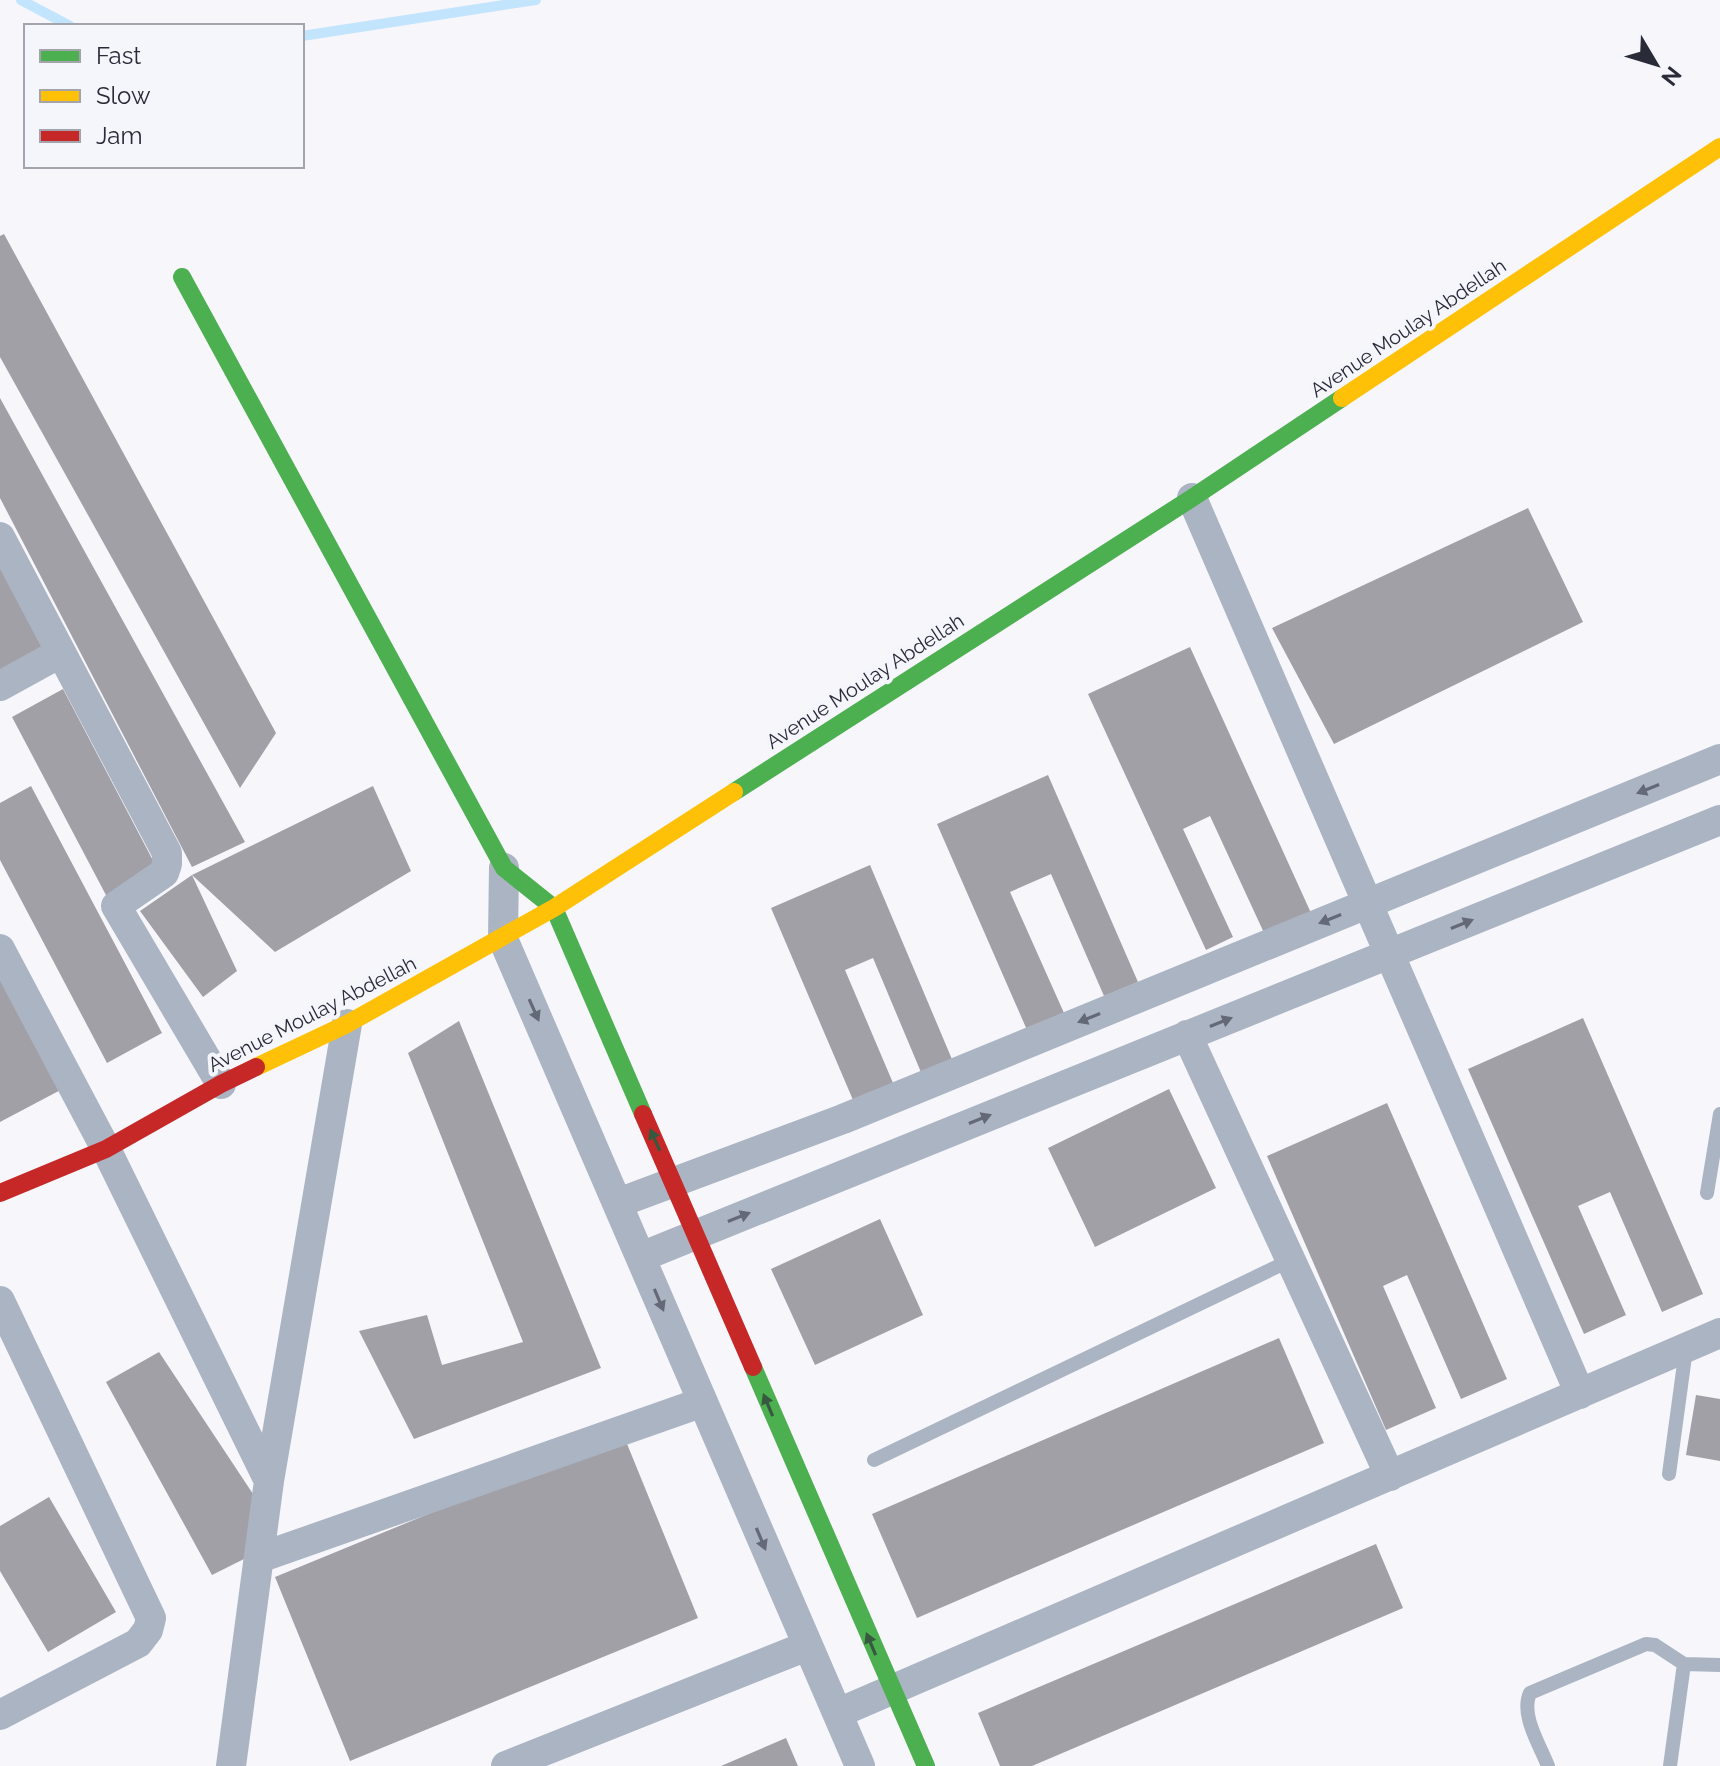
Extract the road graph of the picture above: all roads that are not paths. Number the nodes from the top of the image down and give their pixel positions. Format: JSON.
{"nodes":[{"id":1,"x":1720,"y":147,"type":"edge"},
{"id":2,"x":182,"y":277,"type":"dead end"},
{"id":3,"x":1192,"y":498,"type":"junction"},
{"id":4,"x":0,"y":537,"type":"edge"},
{"id":5,"x":60,"y":653,"type":"junction"},
{"id":6,"x":0,"y":686,"type":"edge"},
{"id":7,"x":1720,"y":759,"type":"edge"},
{"id":8,"x":1720,"y":820,"type":"edge"},
{"id":9,"x":504,"y":868,"type":"junction"},
{"id":10,"x":1366,"y":904,"type":"junction"},
{"id":11,"x":554,"y":908,"type":"junction"},
{"id":12,"x":503,"y":939,"type":"junction"},
{"id":13,"x":0,"y":949,"type":"edge"},
{"id":14,"x":1388,"y":954,"type":"junction"},
{"id":15,"x":347,"y":1024,"type":"junction"},
{"id":16,"x":1187,"y":1035,"type":"junction"},
{"id":17,"x":221,"y":1084,"type":"junction"},
{"id":18,"x":1720,"y":1114,"type":"edge"},
{"id":19,"x":106,"y":1149,"type":"junction"},
{"id":20,"x":673,"y":1181,"type":"junction"},
{"id":21,"x":0,"y":1193,"type":"edge"},
{"id":22,"x":1707,"y":1193,"type":"dead end"},
{"id":23,"x":618,"y":1203,"type":"junction"},
{"id":24,"x":696,"y":1235,"type":"junction"},
{"id":25,"x":641,"y":1257,"type":"junction"},
{"id":26,"x":1291,"y":1260,"type":"junction"},
{"id":27,"x":0,"y":1301,"type":"edge"},
{"id":28,"x":1720,"y":1333,"type":"edge"},
{"id":29,"x":1686,"y":1349,"type":"junction"},
{"id":30,"x":1580,"y":1394,"type":"junction"},
{"id":31,"x":703,"y":1402,"type":"junction"},
{"id":32,"x":874,"y":1460,"type":"dead end"},
{"id":33,"x":1669,"y":1474,"type":"dead end"},
{"id":34,"x":1390,"y":1476,"type":"junction"},
{"id":35,"x":269,"y":1481,"type":"junction"},
{"id":36,"x":259,"y":1558,"type":"junction"},
{"id":37,"x":807,"y":1646,"type":"junction"},
{"id":38,"x":1684,"y":1664,"type":"junction"},
{"id":39,"x":1720,"y":1665,"type":"edge"},
{"id":40,"x":891,"y":1690,"type":"junction"},
{"id":41,"x":838,"y":1713,"type":"junction"},
{"id":42,"x":0,"y":1715,"type":"edge"},
{"id":43,"x":231,"y":1766,"type":"edge"},
{"id":44,"x":506,"y":1766,"type":"edge"},
{"id":45,"x":860,"y":1766,"type":"edge"},
{"id":46,"x":926,"y":1766,"type":"edge"},
{"id":47,"x":1548,"y":1766,"type":"edge"},
{"id":48,"x":1670,"y":1766,"type":"edge"}],
"edges":[{"from":1,"to":3,"type":"main road","name":"Avenue Moulay Abdellah"},
{"from":2,"to":9,"type":"main road"},
{"from":3,"to":10,"type":"street"},
{"from":3,"to":11,"type":"main road","name":"Avenue Moulay Abdellah"},
{"from":4,"to":5,"type":"street"},
{"from":5,"to":6,"type":"street"},
{"from":5,"to":17,"type":"street"},
{"from":7,"to":10,"type":"street","one_way":true},
{"from":14,"to":8,"type":"street","one_way":true},
{"from":9,"to":11,"type":"main road"},
{"from":9,"to":12,"type":"street"},
{"from":10,"to":14,"type":"street"},
{"from":10,"to":20,"type":"street","one_way":true},
{"from":11,"to":12,"type":"main road","name":"Avenue Moulay Abdellah"},
{"from":20,"to":11,"type":"main road","one_way":true},
{"from":12,"to":15,"type":"main road","name":"Avenue Moulay Abdellah"},
{"from":12,"to":23,"type":"street","one_way":true},
{"from":13,"to":19,"type":"street"},
{"from":16,"to":14,"type":"street","one_way":true},
{"from":14,"to":30,"type":"street"},
{"from":15,"to":17,"type":"main road","name":"Avenue Moulay Abdellah"},
{"from":15,"to":35,"type":"street"},
{"from":24,"to":16,"type":"street","one_way":true},
{"from":16,"to":26,"type":"street"},
{"from":17,"to":19,"type":"main road","name":"Avenue Moulay Abdellah"},
{"from":18,"to":22,"type":"lane"},
{"from":19,"to":21,"type":"main road","name":"Avenue Moulay Abdellah"},
{"from":19,"to":35,"type":"street"},
{"from":20,"to":23,"type":"street"},
{"from":20,"to":24,"type":"main road"},
{"from":23,"to":25,"type":"street"},
{"from":24,"to":25,"type":"street"},
{"from":40,"to":24,"type":"main road","one_way":true},
{"from":25,"to":31,"type":"street","one_way":true},
{"from":26,"to":32,"type":"lane"},
{"from":26,"to":34,"type":"street"},
{"from":27,"to":42,"type":"street"},
{"from":28,"to":29,"type":"street"},
{"from":29,"to":30,"type":"street"},
{"from":29,"to":33,"type":"lane"},
{"from":30,"to":34,"type":"street"},
{"from":31,"to":36,"type":"street"},
{"from":31,"to":37,"type":"street","one_way":true},
{"from":34,"to":40,"type":"street"},
{"from":35,"to":36,"type":"street"},
{"from":36,"to":43,"type":"street"},
{"from":37,"to":41,"type":"street"},
{"from":37,"to":44,"type":"street"},
{"from":38,"to":39,"type":"lane"},
{"from":38,"to":47,"type":"lane"},
{"from":38,"to":48,"type":"lane"},
{"from":40,"to":41,"type":"street"},
{"from":40,"to":46,"type":"main road"},
{"from":41,"to":45,"type":"street"}]}
